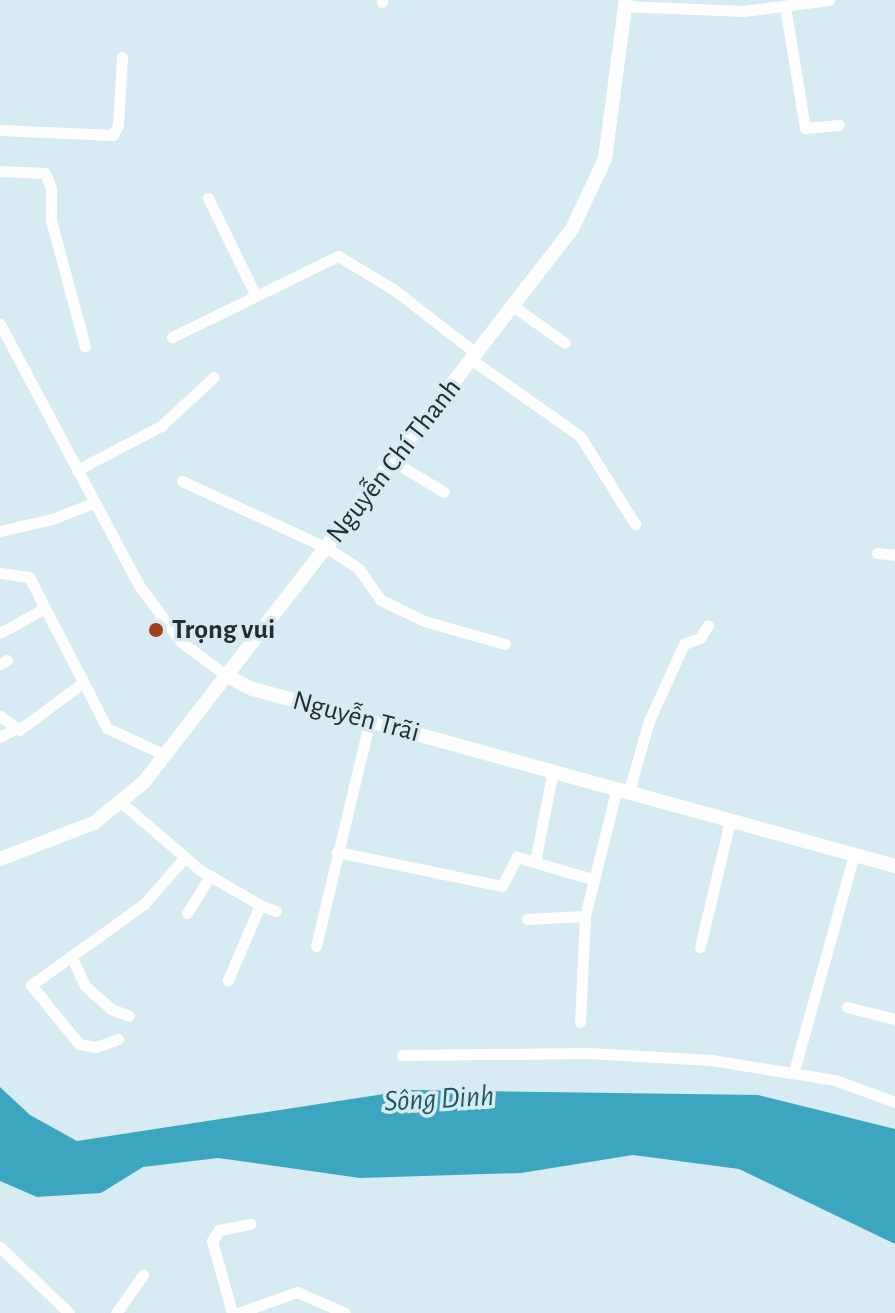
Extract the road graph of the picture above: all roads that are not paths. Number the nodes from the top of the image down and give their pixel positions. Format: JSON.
{"nodes":[{"id":1,"x":829,"y":0,"type":"edge"},
{"id":2,"x":625,"y":3,"type":"edge"},
{"id":3,"x":785,"y":6,"type":"junction"},
{"id":4,"x":122,"y":57,"type":"dead end"},
{"id":5,"x":839,"y":125,"type":"dead end"},
{"id":6,"x":0,"y":130,"type":"edge"},
{"id":7,"x":0,"y":171,"type":"edge"},
{"id":8,"x":208,"y":198,"type":"dead end"},
{"id":9,"x":256,"y":296,"type":"junction"},
{"id":10,"x":514,"y":307,"type":"junction"},
{"id":11,"x":0,"y":324,"type":"edge"},
{"id":12,"x":172,"y":337,"type":"dead end"},
{"id":13,"x":565,"y":343,"type":"dead end"},
{"id":14,"x":85,"y":347,"type":"dead end"},
{"id":15,"x":474,"y":357,"type":"junction"},
{"id":16,"x":214,"y":377,"type":"dead end"},
{"id":17,"x":394,"y":462,"type":"junction"},
{"id":18,"x":77,"y":470,"type":"junction"},
{"id":19,"x":182,"y":481,"type":"dead end"},
{"id":20,"x":444,"y":492,"type":"dead end"},
{"id":21,"x":93,"y":503,"type":"junction"},
{"id":22,"x":635,"y":524,"type":"dead end"},
{"id":23,"x":0,"y":531,"type":"edge"},
{"id":24,"x":327,"y":548,"type":"junction"},
{"id":25,"x":877,"y":553,"type":"dead end"},
{"id":26,"x":895,"y":555,"type":"edge"},
{"id":27,"x":0,"y":573,"type":"edge"},
{"id":28,"x":45,"y":608,"type":"junction"},
{"id":29,"x":708,"y":625,"type":"dead end"},
{"id":30,"x":0,"y":633,"type":"edge"},
{"id":31,"x":505,"y":644,"type":"dead end"},
{"id":32,"x":227,"y":676,"type":"junction"},
{"id":33,"x":81,"y":684,"type":"junction"},
{"id":34,"x":0,"y":716,"type":"edge"},
{"id":35,"x":370,"y":720,"type":"junction"},
{"id":36,"x":15,"y":729,"type":"junction"},
{"id":37,"x":0,"y":737,"type":"edge"},
{"id":38,"x":165,"y":755,"type":"junction"},
{"id":39,"x":553,"y":770,"type":"junction"},
{"id":40,"x":623,"y":789,"type":"junction"},
{"id":41,"x":122,"y":803,"type":"junction"},
{"id":42,"x":730,"y":821,"type":"junction"},
{"id":43,"x":337,"y":852,"type":"junction"},
{"id":44,"x":854,"y":855,"type":"junction"},
{"id":45,"x":185,"y":857,"type":"junction"},
{"id":46,"x":0,"y":859,"type":"edge"},
{"id":47,"x":535,"y":862,"type":"junction"},
{"id":48,"x":895,"y":866,"type":"edge"},
{"id":49,"x":210,"y":876,"type":"junction"},
{"id":50,"x":595,"y":880,"type":"junction"},
{"id":51,"x":260,"y":905,"type":"junction"},
{"id":52,"x":276,"y":911,"type":"dead end"},
{"id":53,"x":187,"y":913,"type":"dead end"},
{"id":54,"x":585,"y":916,"type":"junction"},
{"id":55,"x":527,"y":919,"type":"dead end"},
{"id":56,"x":316,"y":946,"type":"dead end"},
{"id":57,"x":700,"y":947,"type":"dead end"},
{"id":58,"x":72,"y":958,"type":"junction"},
{"id":59,"x":228,"y":980,"type":"dead end"},
{"id":60,"x":847,"y":1007,"type":"dead end"},
{"id":61,"x":129,"y":1016,"type":"dead end"},
{"id":62,"x":895,"y":1019,"type":"edge"},
{"id":63,"x":580,"y":1022,"type":"dead end"},
{"id":64,"x":118,"y":1039,"type":"dead end"},
{"id":65,"x":402,"y":1055,"type":"dead end"},
{"id":66,"x":794,"y":1071,"type":"junction"},
{"id":67,"x":895,"y":1102,"type":"edge"},
{"id":68,"x":250,"y":1224,"type":"dead end"},
{"id":69,"x":0,"y":1247,"type":"edge"},
{"id":70,"x":143,"y":1275,"type":"dead end"},
{"id":71,"x":69,"y":1313,"type":"edge"},
{"id":72,"x":116,"y":1313,"type":"edge"},
{"id":73,"x":232,"y":1313,"type":"edge"},
{"id":74,"x":238,"y":1313,"type":"edge"},
{"id":75,"x":345,"y":1313,"type":"edge"}],
"edges":[{"from":1,"to":3,"type":"street"},
{"from":2,"to":3,"type":"street"},
{"from":2,"to":10,"type":"main road","name":"Nguyễn Chí Thanh"},
{"from":3,"to":5,"type":"street"},
{"from":4,"to":6,"type":"street"},
{"from":7,"to":14,"type":"street"},
{"from":8,"to":9,"type":"street"},
{"from":9,"to":12,"type":"street"},
{"from":9,"to":15,"type":"street"},
{"from":10,"to":13,"type":"street"},
{"from":10,"to":15,"type":"main road","name":"Nguyễn Chí Thanh"},
{"from":11,"to":18,"type":"street","name":"Nguyễn Trãi"},
{"from":15,"to":17,"type":"main road","name":"Nguyễn Chí Thanh"},
{"from":15,"to":22,"type":"street"},
{"from":16,"to":18,"type":"street"},
{"from":17,"to":20,"type":"street"},
{"from":17,"to":24,"type":"main road","name":"Nguyễn Chí Thanh"},
{"from":18,"to":21,"type":"street","name":"Nguyễn Trãi"},
{"from":19,"to":24,"type":"street"},
{"from":21,"to":23,"type":"street"},
{"from":21,"to":32,"type":"street","name":"Nguyễn Trãi"},
{"from":24,"to":31,"type":"street"},
{"from":24,"to":32,"type":"main road","name":"Nguyễn Chí Thanh"},
{"from":25,"to":26,"type":"street"},
{"from":27,"to":28,"type":"street"},
{"from":28,"to":30,"type":"street"},
{"from":28,"to":33,"type":"street"},
{"from":29,"to":40,"type":"street"},
{"from":32,"to":35,"type":"main road","name":"Nguyễn Trãi"},
{"from":32,"to":38,"type":"main road","name":"Nguyễn Chí Thanh"},
{"from":33,"to":36,"type":"street"},
{"from":33,"to":38,"type":"street"},
{"from":34,"to":36,"type":"street"},
{"from":35,"to":39,"type":"main road","name":"Nguyễn Trãi"},
{"from":35,"to":43,"type":"street"},
{"from":36,"to":37,"type":"street"},
{"from":38,"to":41,"type":"main road","name":"Nguyễn Chí Thanh"},
{"from":39,"to":40,"type":"main road","name":"Nguyễn Trãi"},
{"from":39,"to":47,"type":"street"},
{"from":40,"to":42,"type":"main road","name":"Nguyễn Trãi"},
{"from":40,"to":50,"type":"street"},
{"from":41,"to":45,"type":"street"},
{"from":41,"to":46,"type":"main road","name":"Nguyễn Chí Thanh"},
{"from":42,"to":44,"type":"main road","name":"Nguyễn Trãi"},
{"from":42,"to":57,"type":"street"},
{"from":43,"to":47,"type":"street"},
{"from":43,"to":56,"type":"street"},
{"from":44,"to":48,"type":"main road","name":"Nguyễn Trãi"},
{"from":44,"to":66,"type":"street"},
{"from":45,"to":49,"type":"street"},
{"from":45,"to":58,"type":"street"},
{"from":47,"to":50,"type":"street"},
{"from":49,"to":51,"type":"street"},
{"from":49,"to":53,"type":"street"},
{"from":50,"to":54,"type":"street"},
{"from":51,"to":52,"type":"street"},
{"from":51,"to":59,"type":"street"},
{"from":54,"to":55,"type":"street"},
{"from":54,"to":63,"type":"street"},
{"from":58,"to":61,"type":"street"},
{"from":58,"to":64,"type":"street"},
{"from":60,"to":62,"type":"street"},
{"from":65,"to":66,"type":"street"},
{"from":66,"to":67,"type":"street"},
{"from":68,"to":73,"type":"street"},
{"from":69,"to":71,"type":"street"},
{"from":70,"to":72,"type":"street"},
{"from":74,"to":75,"type":"street"}]}
